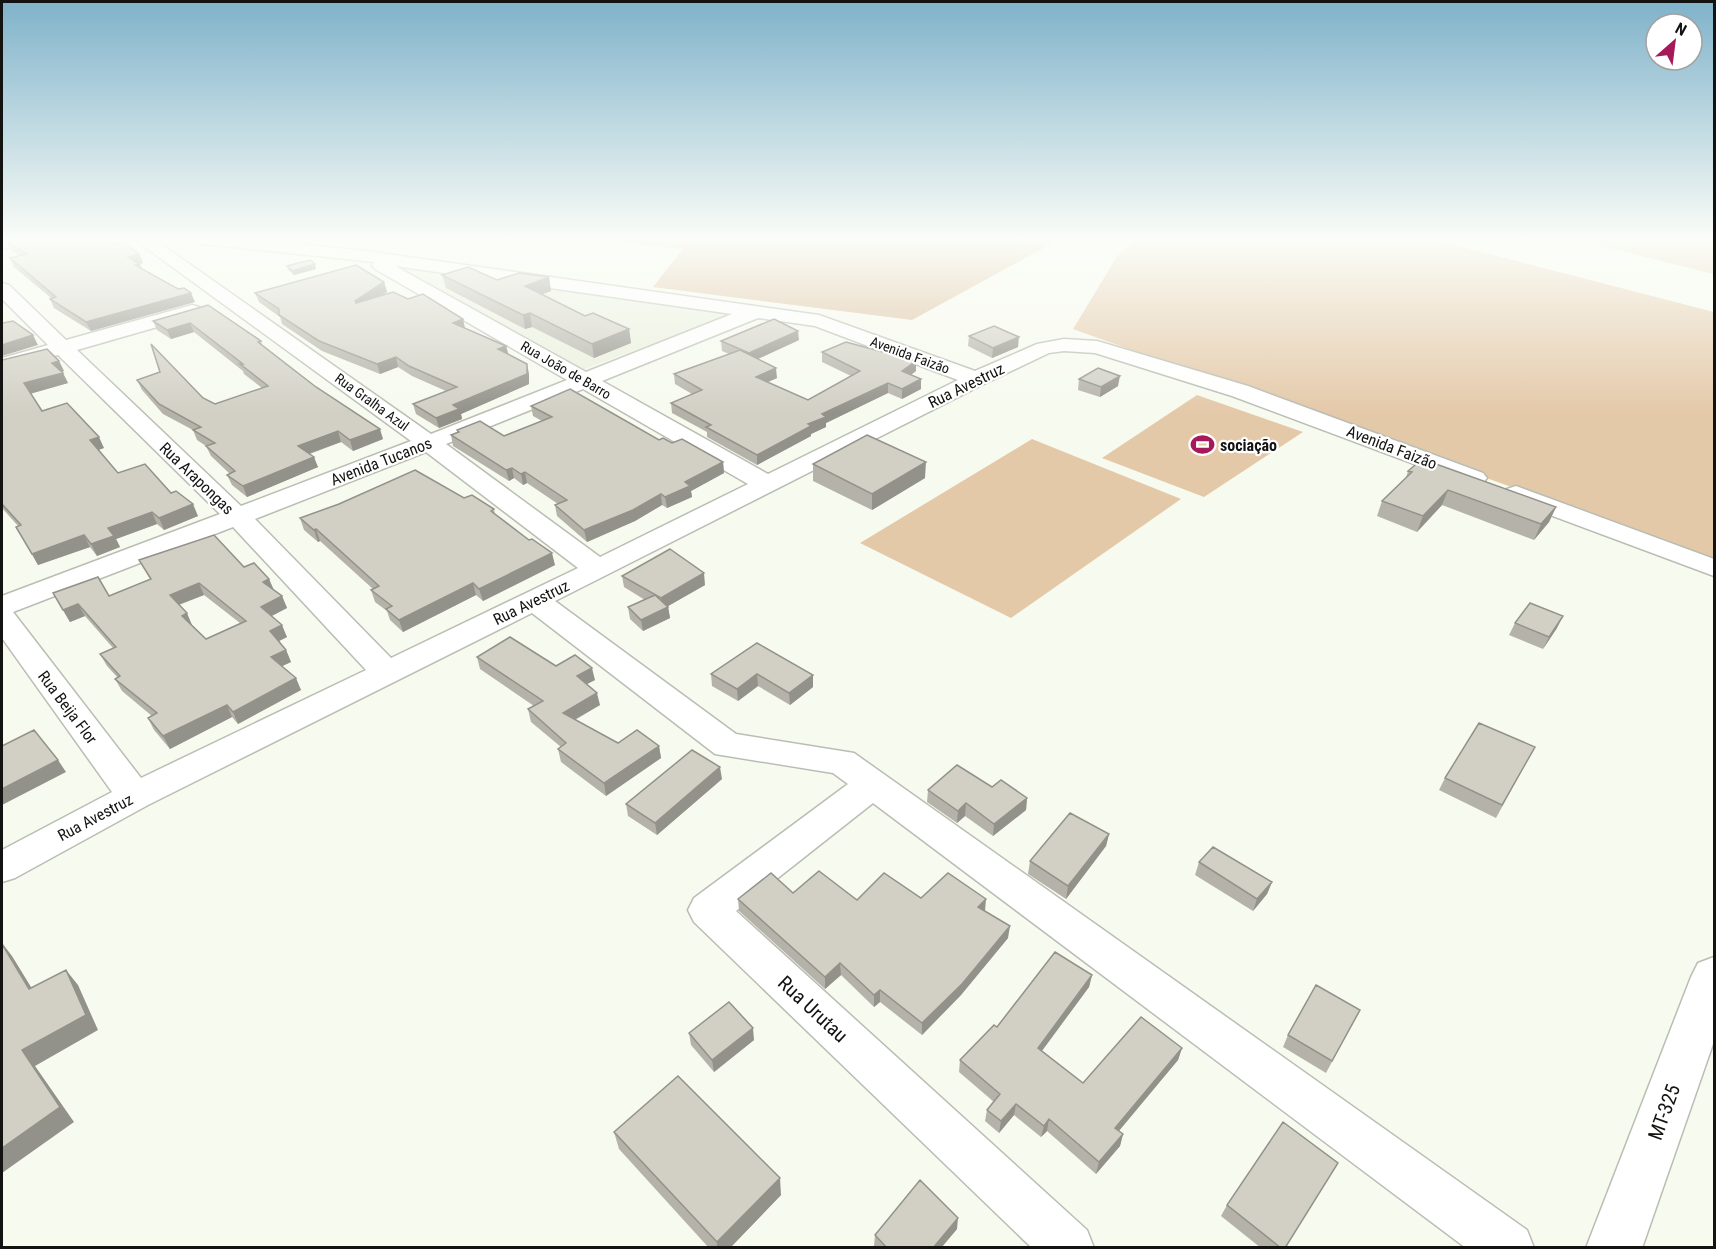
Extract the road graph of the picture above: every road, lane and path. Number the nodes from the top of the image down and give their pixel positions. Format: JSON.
{"nodes":[{"id":1,"x":10,"y":297,"type":"edge"},
{"id":2,"x":227,"y":297,"type":"edge"},
{"id":3,"x":241,"y":297,"type":"edge"},
{"id":4,"x":438,"y":297,"type":"edge"},
{"id":5,"x":656,"y":297,"type":"edge"},
{"id":6,"x":231,"y":300,"type":"junction"},
{"id":7,"x":758,"y":311,"type":"junction"},
{"id":8,"x":1064,"y":345,"type":"joint"},
{"id":9,"x":60,"y":347,"type":"junction"},
{"id":10,"x":2,"y":364,"type":"edge"},
{"id":11,"x":976,"y":379,"type":"junction"},
{"id":12,"x":584,"y":381,"type":"junction"},
{"id":13,"x":429,"y":443,"type":"junction"},
{"id":14,"x":767,"y":483,"type":"junction"},
{"id":15,"x":237,"y":516,"type":"junction"},
{"id":16,"x":1714,"y":568,"type":"edge"},
{"id":17,"x":598,"y":569,"type":"junction"},
{"id":18,"x":534,"y":600,"type":"junction"},
{"id":19,"x":2,"y":606,"type":"edge"},
{"id":20,"x":2,"y":618,"type":"edge"},
{"id":21,"x":386,"y":672,"type":"junction"},
{"id":22,"x":872,"y":786,"type":"junction"},
{"id":23,"x":135,"y":796,"type":"junction"},
{"id":24,"x":2,"y":867,"type":"edge"},
{"id":25,"x":1714,"y":977,"type":"edge"},
{"id":26,"x":1070,"y":1248,"type":"edge"},
{"id":27,"x":1509,"y":1248,"type":"edge"},
{"id":28,"x":1614,"y":1248,"type":"edge"}],
"edges":[{"from":1,"to":9,"type":"street","name":"Rua Arapongas"},
{"from":2,"to":6,"type":"street","name":"Rua Gralha Azul"},
{"from":3,"to":6,"type":"street"},
{"from":4,"to":12,"type":"street","name":"Rua João de Barro"},
{"from":5,"to":7,"type":"street","name":"Avenida Faizão"},
{"from":6,"to":9,"type":"street"},
{"from":6,"to":13,"type":"street","name":"Rua Gralha Azul"},
{"from":7,"to":11,"type":"street","name":"Avenida Faizão"},
{"from":7,"to":12,"type":"street","name":"Avenida Tucanos"},
{"from":8,"to":11,"type":"street","name":"Rua Avestruz"},
{"from":8,"to":16,"type":"street","name":"Avenida Faizão"},
{"from":9,"to":10,"type":"street"},
{"from":9,"to":15,"type":"street","name":"Rua Arapongas"},
{"from":11,"to":14,"type":"street","name":"Rua Avestruz"},
{"from":12,"to":13,"type":"street","name":"Avenida Tucanos"},
{"from":12,"to":14,"type":"street","name":"Rua João de Barro"},
{"from":13,"to":15,"type":"street","name":"Avenida Tucanos"},
{"from":13,"to":17,"type":"street","name":"Rua Gralha Azul"},
{"from":14,"to":17,"type":"street","name":"Rua Avestruz"},
{"from":15,"to":19,"type":"street","name":"Avenida Tucanos"},
{"from":15,"to":21,"type":"street","name":"Rua Arapongas"},
{"from":17,"to":18,"type":"street","name":"Rua Avestruz"},
{"from":18,"to":21,"type":"street","name":"Rua Avestruz"},
{"from":18,"to":22,"type":"street"},
{"from":20,"to":23,"type":"street","name":"Rua Beija Flor"},
{"from":21,"to":23,"type":"street","name":"Rua Avestruz"},
{"from":22,"to":26,"type":"street","name":"Rua Urutau"},
{"from":22,"to":27,"type":"street"},
{"from":23,"to":24,"type":"street","name":"Rua Avestruz"},
{"from":25,"to":28,"type":"main road","name":"MT-325"}]}
